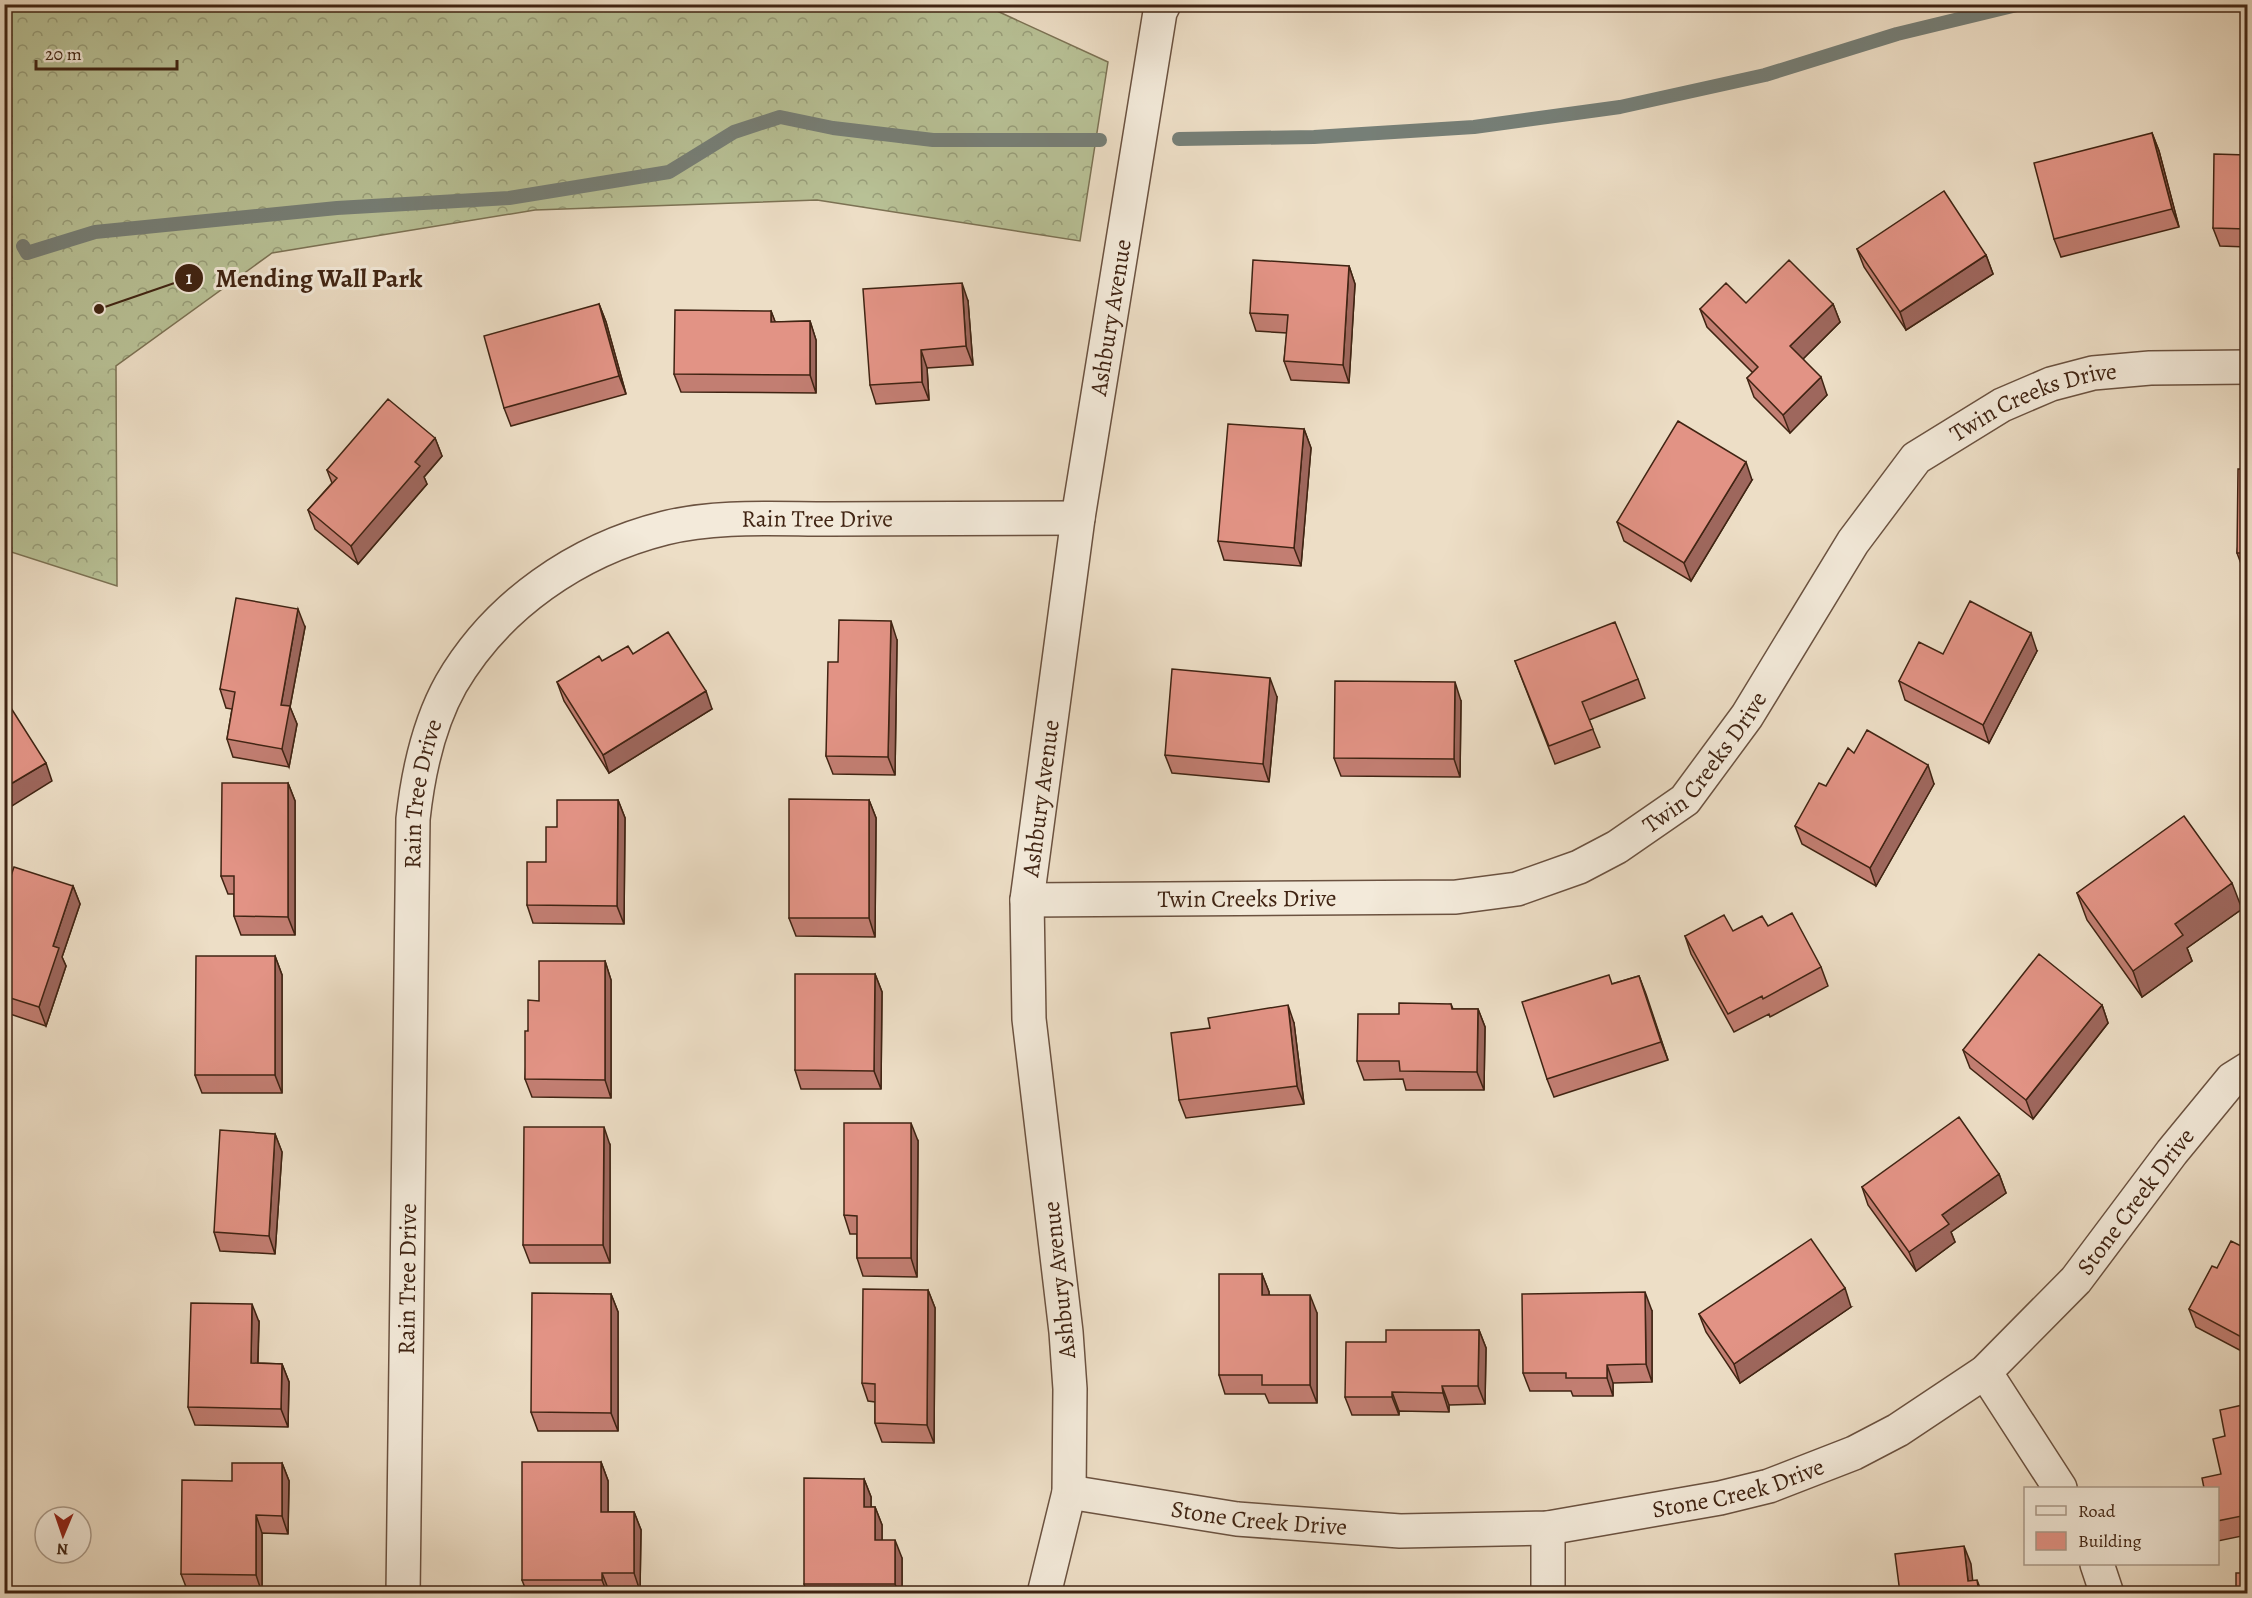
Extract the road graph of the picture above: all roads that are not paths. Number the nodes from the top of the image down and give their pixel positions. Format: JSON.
{"nodes":[{"id":1,"x":1164,"y":4,"type":"edge"},
{"id":2,"x":2247,"y":367,"type":"edge"},
{"id":3,"x":1078,"y":518,"type":"junction"},
{"id":4,"x":1027,"y":900,"type":"junction"},
{"id":5,"x":2247,"y":1069,"type":"edge"},
{"id":6,"x":1985,"y":1372,"type":"junction"},
{"id":7,"x":2060,"y":1487,"type":"edge"},
{"id":8,"x":1069,"y":1492,"type":"junction"},
{"id":9,"x":1548,"y":1528,"type":"junction"},
{"id":10,"x":2098,"y":1565,"type":"edge"},
{"id":11,"x":403,"y":1593,"type":"edge"},
{"id":12,"x":1044,"y":1593,"type":"edge"},
{"id":13,"x":1548,"y":1593,"type":"edge"},
{"id":14,"x":2107,"y":1593,"type":"edge"}],
"edges":[{"from":1,"to":3,"type":"street","name":"Ashbury Avenue"},
{"from":2,"to":4,"type":"street","name":"Twin Creeks Drive"},
{"from":3,"to":4,"type":"street","name":"Ashbury Avenue"},
{"from":3,"to":11,"type":"street","name":"Rain Tree Drive"},
{"from":4,"to":8,"type":"street","name":"Ashbury Avenue"},
{"from":5,"to":6,"type":"street","name":"Stone Creek Drive"},
{"from":6,"to":7,"type":"street"},
{"from":6,"to":9,"type":"street","name":"Stone Creek Drive"},
{"from":8,"to":9,"type":"street","name":"Stone Creek Drive"},
{"from":8,"to":12,"type":"street","name":"Ashbury Avenue"},
{"from":9,"to":13,"type":"street"},
{"from":10,"to":14,"type":"street"}]}
